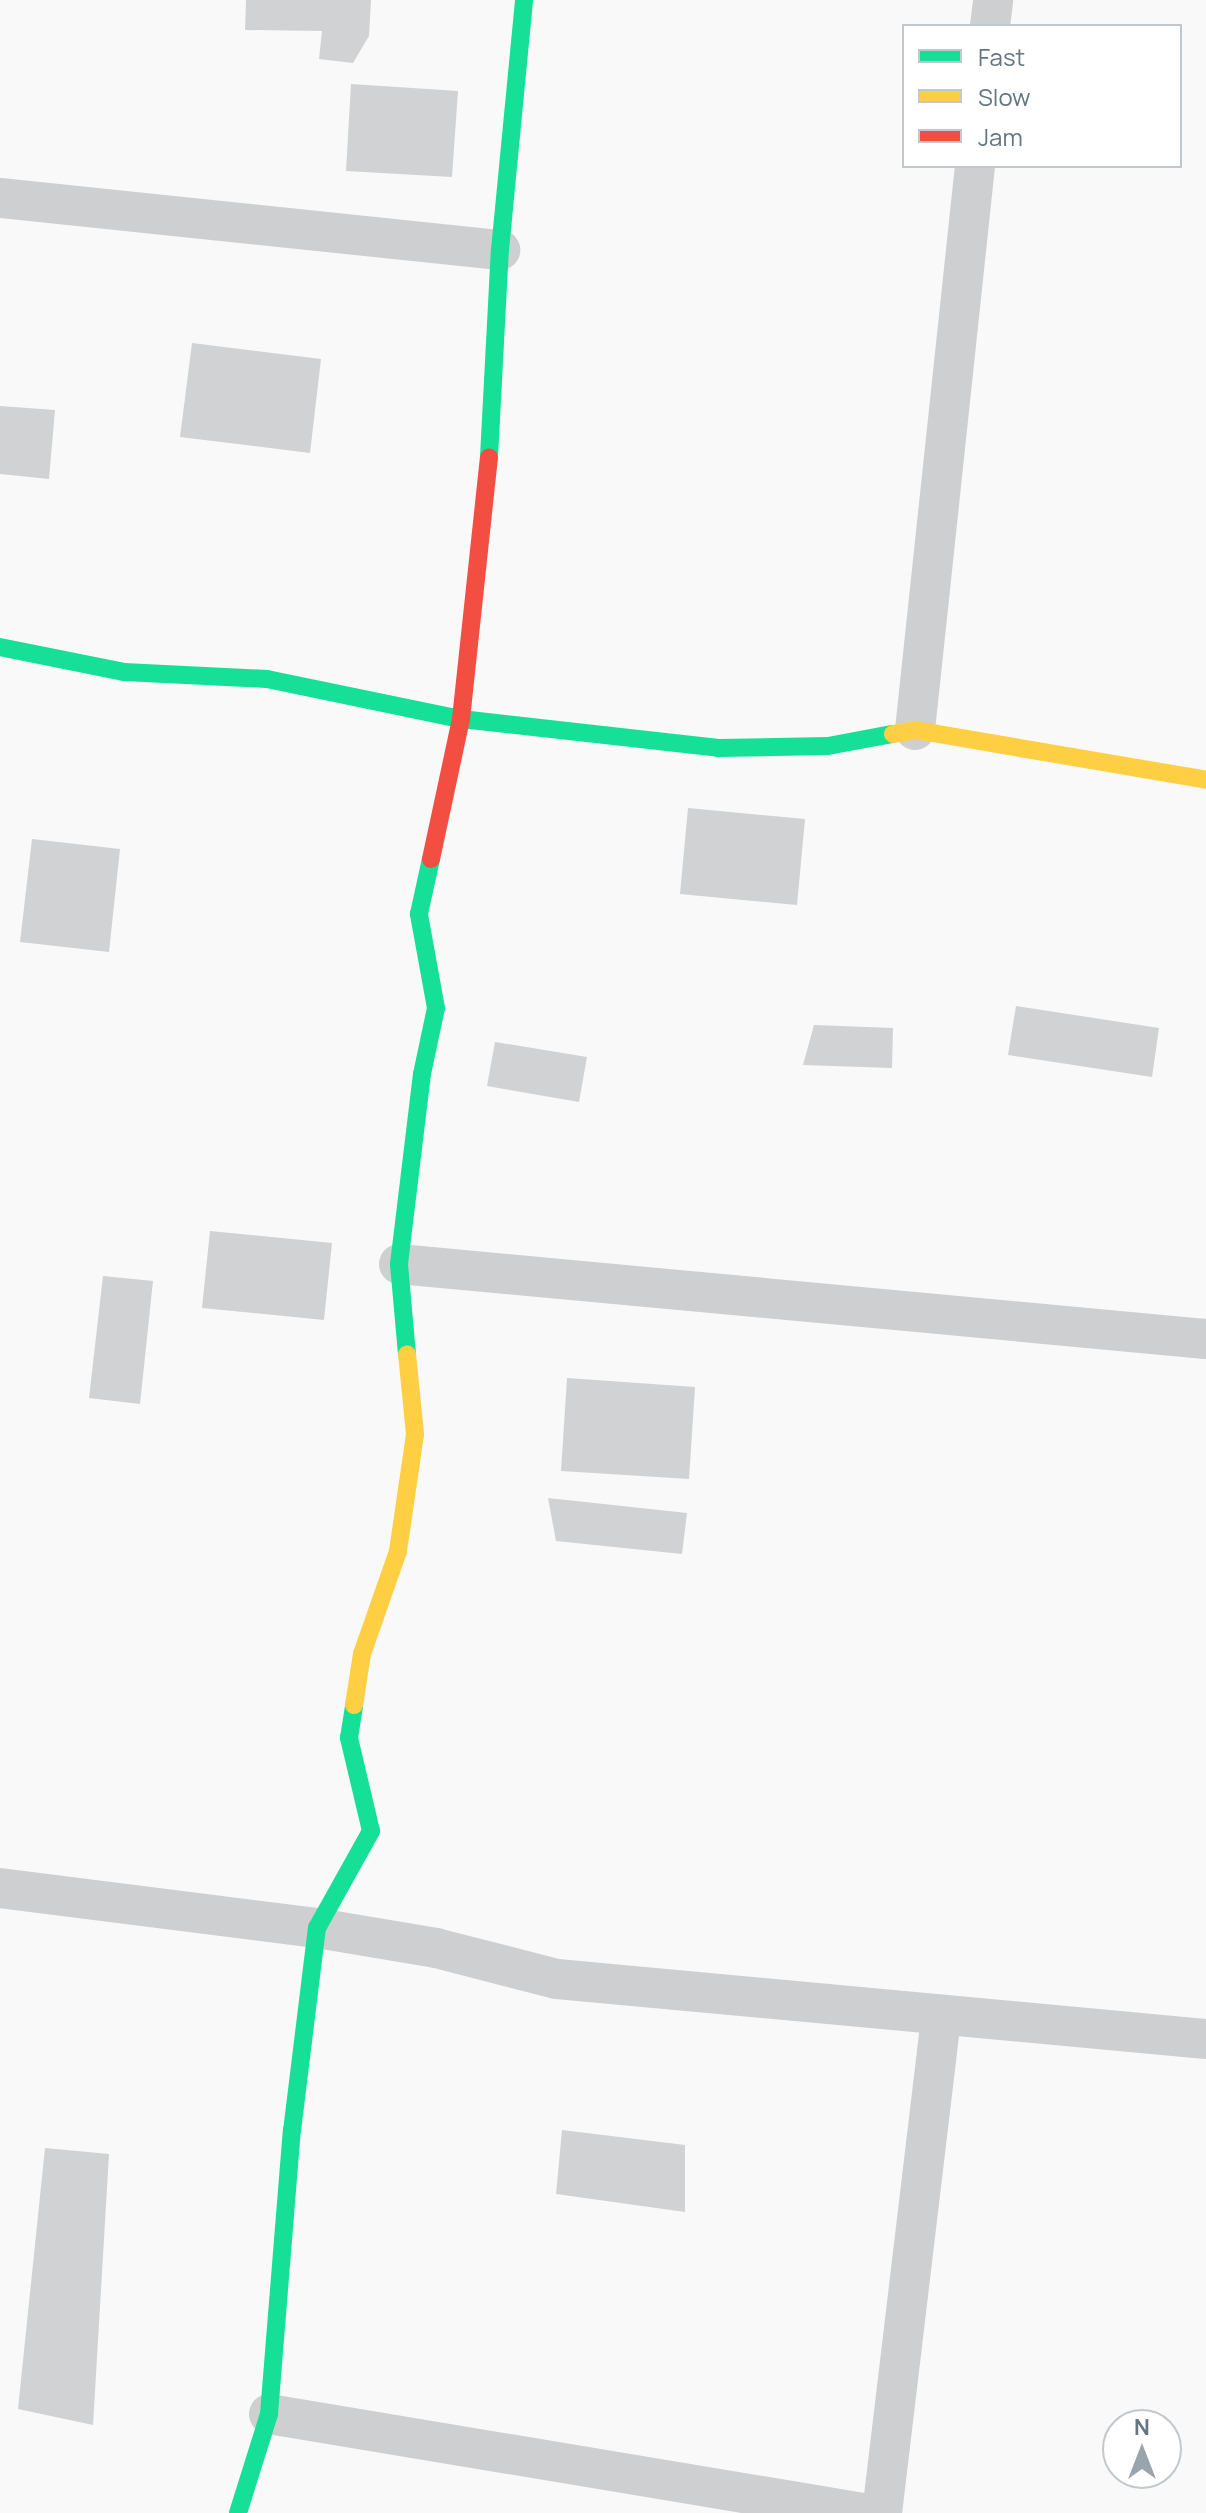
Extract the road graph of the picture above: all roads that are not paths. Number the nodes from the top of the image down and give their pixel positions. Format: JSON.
{"nodes":[{"id":1,"x":524,"y":0,"type":"edge"},
{"id":2,"x":993,"y":0,"type":"edge"},
{"id":3,"x":990,"y":24,"type":"edge"},
{"id":4,"x":975,"y":168,"type":"edge"},
{"id":5,"x":0,"y":198,"type":"edge"},
{"id":6,"x":500,"y":250,"type":"junction"},
{"id":7,"x":0,"y":647,"type":"edge"},
{"id":8,"x":461,"y":719,"type":"junction"},
{"id":9,"x":915,"y":730,"type":"junction"},
{"id":10,"x":1206,"y":780,"type":"edge"},
{"id":11,"x":399,"y":1264,"type":"junction"},
{"id":12,"x":1206,"y":1339,"type":"edge"},
{"id":13,"x":0,"y":1888,"type":"edge"},
{"id":14,"x":317,"y":1928,"type":"junction"},
{"id":15,"x":941,"y":2017,"type":"junction"},
{"id":16,"x":1206,"y":2039,"type":"edge"},
{"id":17,"x":269,"y":2414,"type":"junction"},
{"id":18,"x":238,"y":2513,"type":"edge"},
{"id":19,"x":863,"y":2513,"type":"edge"},
{"id":20,"x":882,"y":2513,"type":"edge"}],
"edges":[{"from":1,"to":6,"type":"street"},
{"from":2,"to":3,"type":"street"},
{"from":4,"to":9,"type":"street"},
{"from":5,"to":6,"type":"street"},
{"from":6,"to":8,"type":"street"},
{"from":7,"to":8,"type":"street"},
{"from":8,"to":9,"type":"street"},
{"from":8,"to":11,"type":"street"},
{"from":9,"to":10,"type":"street"},
{"from":11,"to":12,"type":"street"},
{"from":11,"to":14,"type":"street"},
{"from":13,"to":14,"type":"street"},
{"from":14,"to":15,"type":"street"},
{"from":14,"to":17,"type":"street"},
{"from":15,"to":16,"type":"street"},
{"from":15,"to":20,"type":"street"},
{"from":17,"to":18,"type":"street"},
{"from":17,"to":19,"type":"street"}]}
